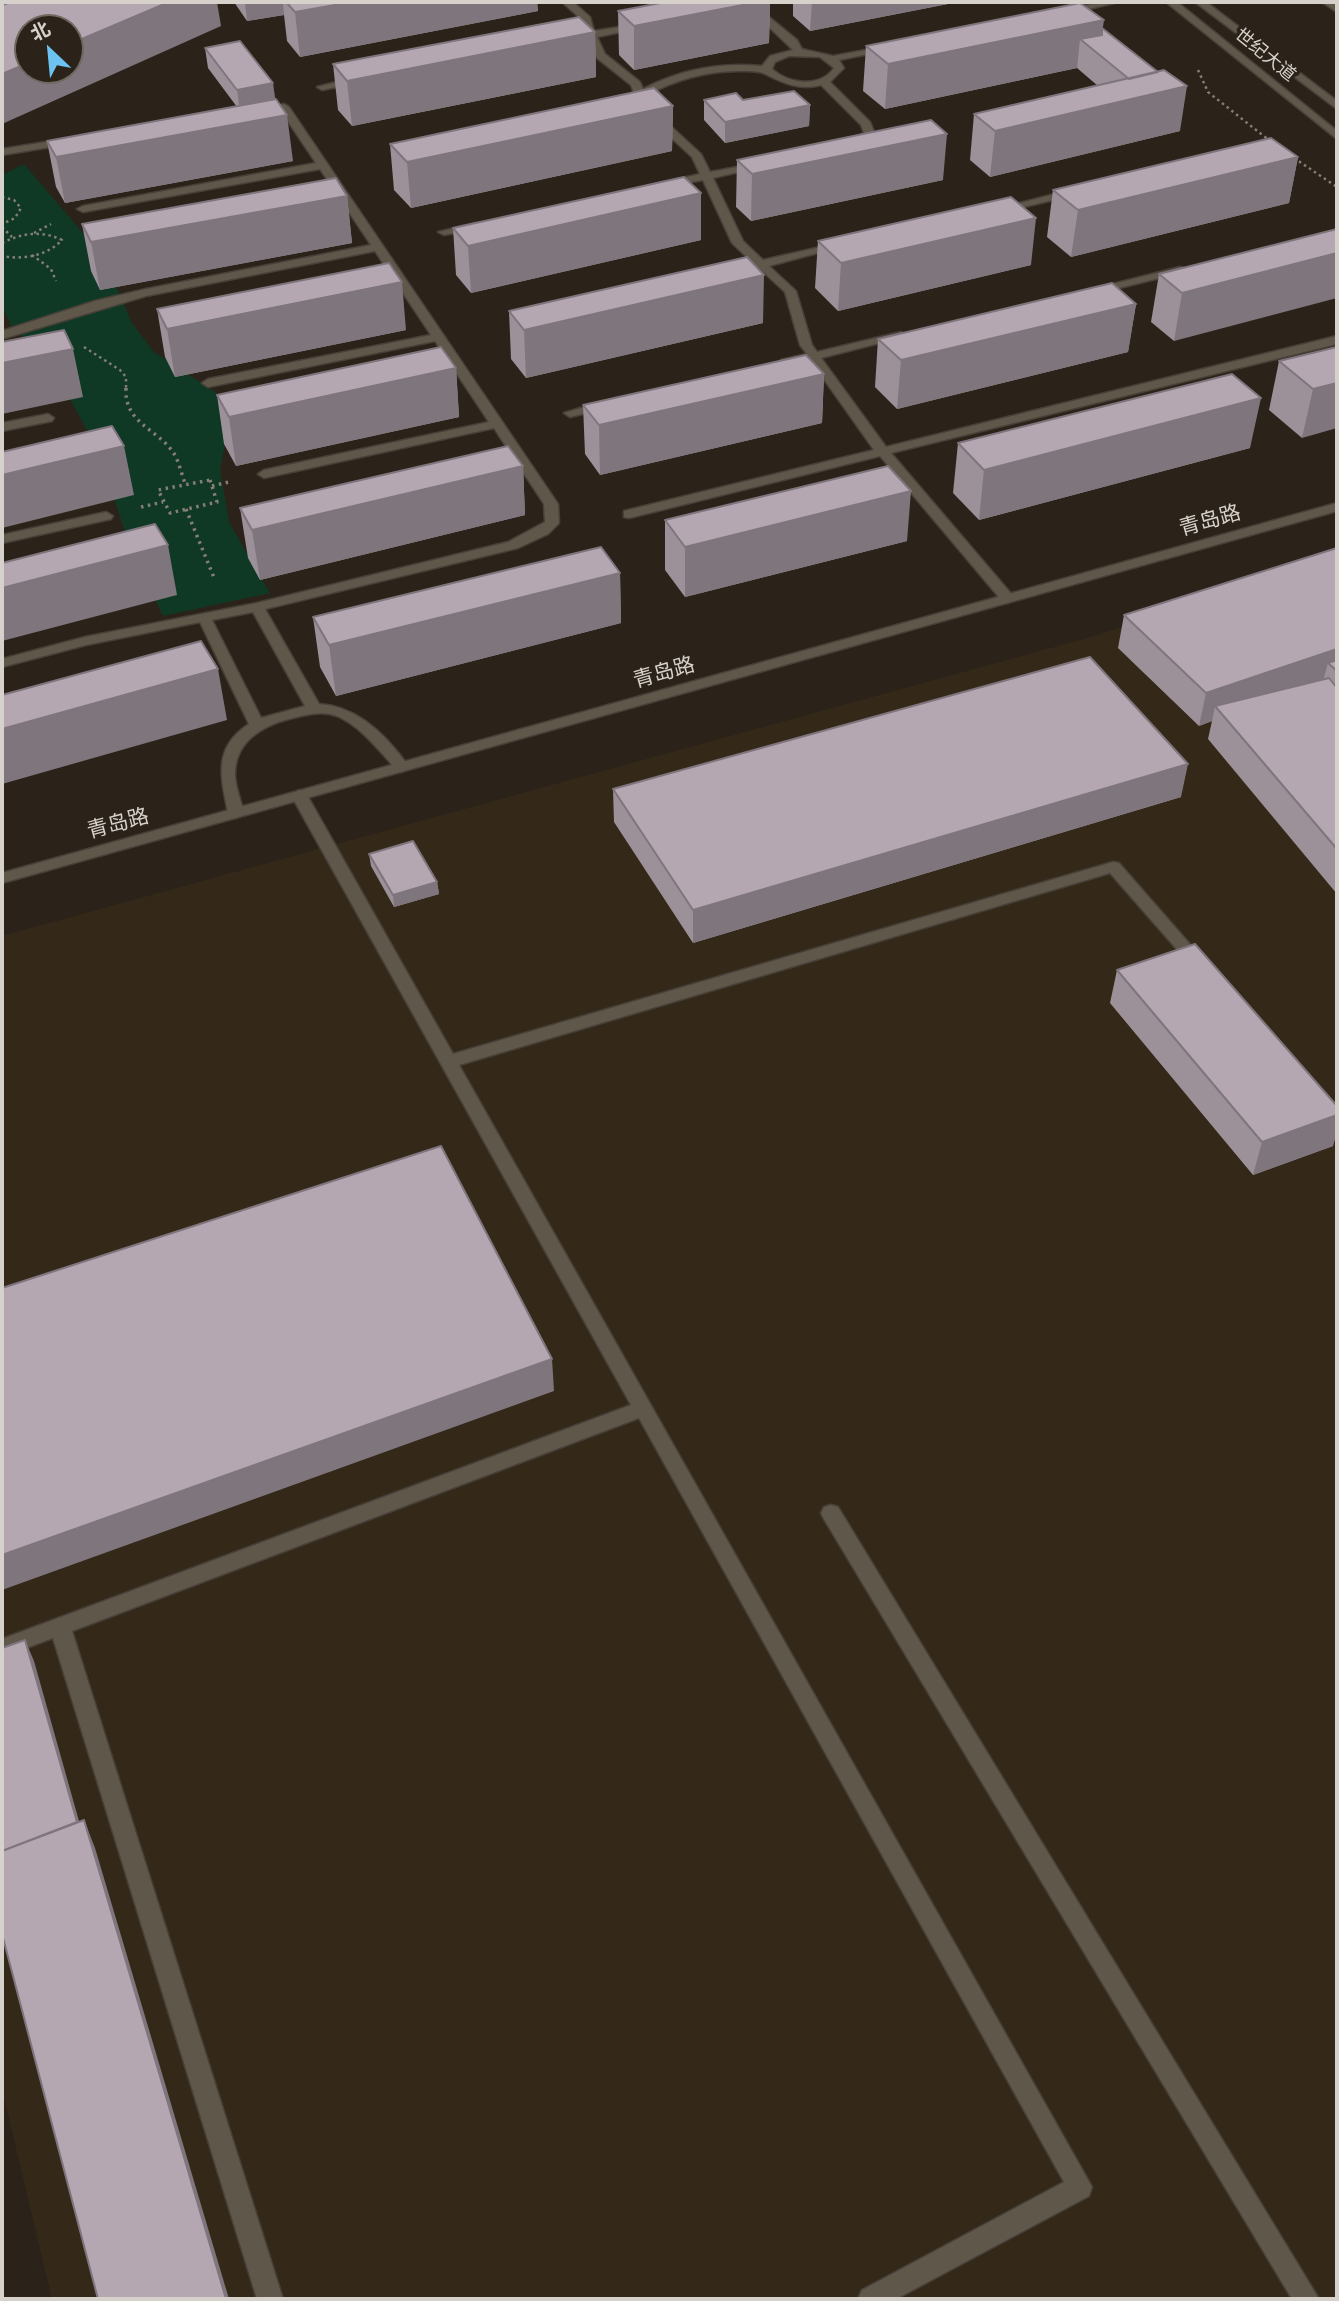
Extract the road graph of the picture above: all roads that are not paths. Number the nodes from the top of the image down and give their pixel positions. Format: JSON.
{"nodes":[{"id":1,"x":567,"y":2,"type":"edge"},
{"id":2,"x":1113,"y":2,"type":"edge"},
{"id":3,"x":1171,"y":2,"type":"edge"},
{"id":4,"x":1200,"y":2,"type":"edge"},
{"id":5,"x":1327,"y":2,"type":"edge"},
{"id":6,"x":754,"y":3,"type":"edge"},
{"id":7,"x":736,"y":6,"type":"edge"},
{"id":8,"x":1337,"y":9,"type":"edge"},
{"id":9,"x":1059,"y":13,"type":"edge"},
{"id":10,"x":657,"y":22,"type":"edge"},
{"id":11,"x":591,"y":34,"type":"junction"},
{"id":12,"x":564,"y":40,"type":"edge"},
{"id":13,"x":898,"y":45,"type":"edge"},
{"id":14,"x":799,"y":52,"type":"junction"},
{"id":15,"x":831,"y":59,"type":"junction"},
{"id":16,"x":767,"y":70,"type":"junction"},
{"id":17,"x":362,"y":79,"type":"edge"},
{"id":18,"x":823,"y":81,"type":"junction"},
{"id":19,"x":322,"y":87,"type":"dead end"},
{"id":20,"x":639,"y":95,"type":"junction"},
{"id":21,"x":1337,"y":106,"type":"edge"},
{"id":22,"x":244,"y":114,"type":"edge"},
{"id":23,"x":1337,"y":136,"type":"edge"},
{"id":24,"x":89,"y":138,"type":"edge"},
{"id":25,"x":838,"y":148,"type":"edge"},
{"id":26,"x":2,"y":152,"type":"edge"},
{"id":27,"x":772,"y":162,"type":"edge"},
{"id":28,"x":322,"y":165,"type":"junction"},
{"id":29,"x":707,"y":176,"type":"junction"},
{"id":30,"x":654,"y":187,"type":"edge"},
{"id":31,"x":1082,"y":191,"type":"edge"},
{"id":32,"x":83,"y":209,"type":"edge"},
{"id":33,"x":988,"y":212,"type":"edge"},
{"id":34,"x":484,"y":224,"type":"edge"},
{"id":35,"x":444,"y":232,"type":"dead end"},
{"id":36,"x":854,"y":243,"type":"edge"},
{"id":37,"x":377,"y":247,"type":"junction"},
{"id":38,"x":760,"y":264,"type":"junction"},
{"id":39,"x":1192,"y":267,"type":"edge"},
{"id":40,"x":734,"y":270,"type":"edge"},
{"id":41,"x":1084,"y":292,"type":"edge"},
{"id":42,"x":908,"y":334,"type":"edge"},
{"id":43,"x":2,"y":335,"type":"edge"},
{"id":44,"x":438,"y":337,"type":"junction"},
{"id":45,"x":1337,"y":340,"type":"edge"},
{"id":46,"x":814,"y":356,"type":"junction"},
{"id":47,"x":773,"y":366,"type":"edge"},
{"id":48,"x":208,"y":383,"type":"dead end"},
{"id":49,"x":611,"y":404,"type":"edge"},
{"id":50,"x":570,"y":413,"type":"dead end"},
{"id":51,"x":48,"y":418,"type":"dead end"},
{"id":52,"x":497,"y":424,"type":"junction"},
{"id":53,"x":2,"y":427,"type":"edge"},
{"id":54,"x":883,"y":452,"type":"junction"},
{"id":55,"x":264,"y":474,"type":"dead end"},
{"id":56,"x":1337,"y":507,"type":"edge"},
{"id":57,"x":629,"y":514,"type":"dead end"},
{"id":58,"x":106,"y":516,"type":"dead end"},
{"id":59,"x":2,"y":539,"type":"edge"},
{"id":60,"x":1008,"y":599,"type":"junction"},
{"id":61,"x":257,"y":607,"type":"junction"},
{"id":62,"x":205,"y":619,"type":"junction"},
{"id":63,"x":2,"y":663,"type":"edge"},
{"id":64,"x":314,"y":708,"type":"junction"},
{"id":65,"x":257,"y":725,"type":"junction"},
{"id":66,"x":402,"y":767,"type":"junction"},
{"id":67,"x":299,"y":795,"type":"junction"},
{"id":68,"x":236,"y":813,"type":"junction"},
{"id":69,"x":2,"y":878,"type":"edge"},
{"id":70,"x":1212,"y":978,"type":"edge"},
{"id":71,"x":448,"y":1062,"type":"junction"},
{"id":72,"x":642,"y":1409,"type":"junction"},
{"id":73,"x":831,"y":1513,"type":"dead end"},
{"id":74,"x":60,"y":1626,"type":"junction"},
{"id":75,"x":2,"y":1648,"type":"edge"},
{"id":76,"x":270,"y":2299,"type":"edge"},
{"id":77,"x":871,"y":2299,"type":"edge"},
{"id":78,"x":1306,"y":2299,"type":"edge"}],
"edges":[{"from":1,"to":11,"type":"street"},
{"from":2,"to":9,"type":"street"},
{"from":3,"to":23,"type":"street","name":"世纪大道"},
{"from":4,"to":21,"type":"street","name":"世纪大道"},
{"from":5,"to":8,"type":"street"},
{"from":6,"to":7,"type":"street"},
{"from":6,"to":14,"type":"street"},
{"from":10,"to":11,"type":"street"},
{"from":11,"to":12,"type":"street"},
{"from":11,"to":20,"type":"street"},
{"from":13,"to":15,"type":"street"},
{"from":14,"to":15,"type":"street"},
{"from":14,"to":16,"type":"street"},
{"from":15,"to":18,"type":"street"},
{"from":16,"to":18,"type":"street"},
{"from":16,"to":20,"type":"street"},
{"from":17,"to":19,"type":"street"},
{"from":18,"to":25,"type":"street"},
{"from":20,"to":29,"type":"street"},
{"from":22,"to":28,"type":"street"},
{"from":24,"to":26,"type":"street"},
{"from":27,"to":29,"type":"street"},
{"from":28,"to":32,"type":"street"},
{"from":28,"to":37,"type":"street"},
{"from":29,"to":30,"type":"street"},
{"from":29,"to":38,"type":"street"},
{"from":31,"to":33,"type":"street"},
{"from":34,"to":35,"type":"street"},
{"from":36,"to":38,"type":"street"},
{"from":37,"to":43,"type":"street"},
{"from":37,"to":44,"type":"street"},
{"from":38,"to":40,"type":"street"},
{"from":38,"to":46,"type":"street"},
{"from":39,"to":41,"type":"street"},
{"from":42,"to":46,"type":"street"},
{"from":44,"to":48,"type":"street"},
{"from":44,"to":52,"type":"street"},
{"from":45,"to":54,"type":"street"},
{"from":46,"to":47,"type":"street"},
{"from":46,"to":54,"type":"street"},
{"from":49,"to":50,"type":"street"},
{"from":51,"to":53,"type":"street"},
{"from":52,"to":55,"type":"street"},
{"from":52,"to":61,"type":"street"},
{"from":54,"to":57,"type":"street"},
{"from":54,"to":60,"type":"street"},
{"from":56,"to":60,"type":"street","name":"青岛路"},
{"from":58,"to":59,"type":"street"},
{"from":60,"to":66,"type":"street","name":"青岛路"},
{"from":61,"to":62,"type":"street"},
{"from":61,"to":64,"type":"street"},
{"from":62,"to":63,"type":"street"},
{"from":62,"to":65,"type":"street"},
{"from":64,"to":65,"type":"street"},
{"from":64,"to":66,"type":"street"},
{"from":65,"to":68,"type":"street"},
{"from":66,"to":67,"type":"street","name":"青岛路"},
{"from":67,"to":68,"type":"street","name":"青岛路"},
{"from":67,"to":71,"type":"street"},
{"from":68,"to":69,"type":"street","name":"青岛路"},
{"from":70,"to":71,"type":"street"},
{"from":71,"to":72,"type":"street"},
{"from":72,"to":74,"type":"street"},
{"from":72,"to":77,"type":"street"},
{"from":73,"to":78,"type":"street"},
{"from":74,"to":75,"type":"street"},
{"from":74,"to":76,"type":"street"}]}
